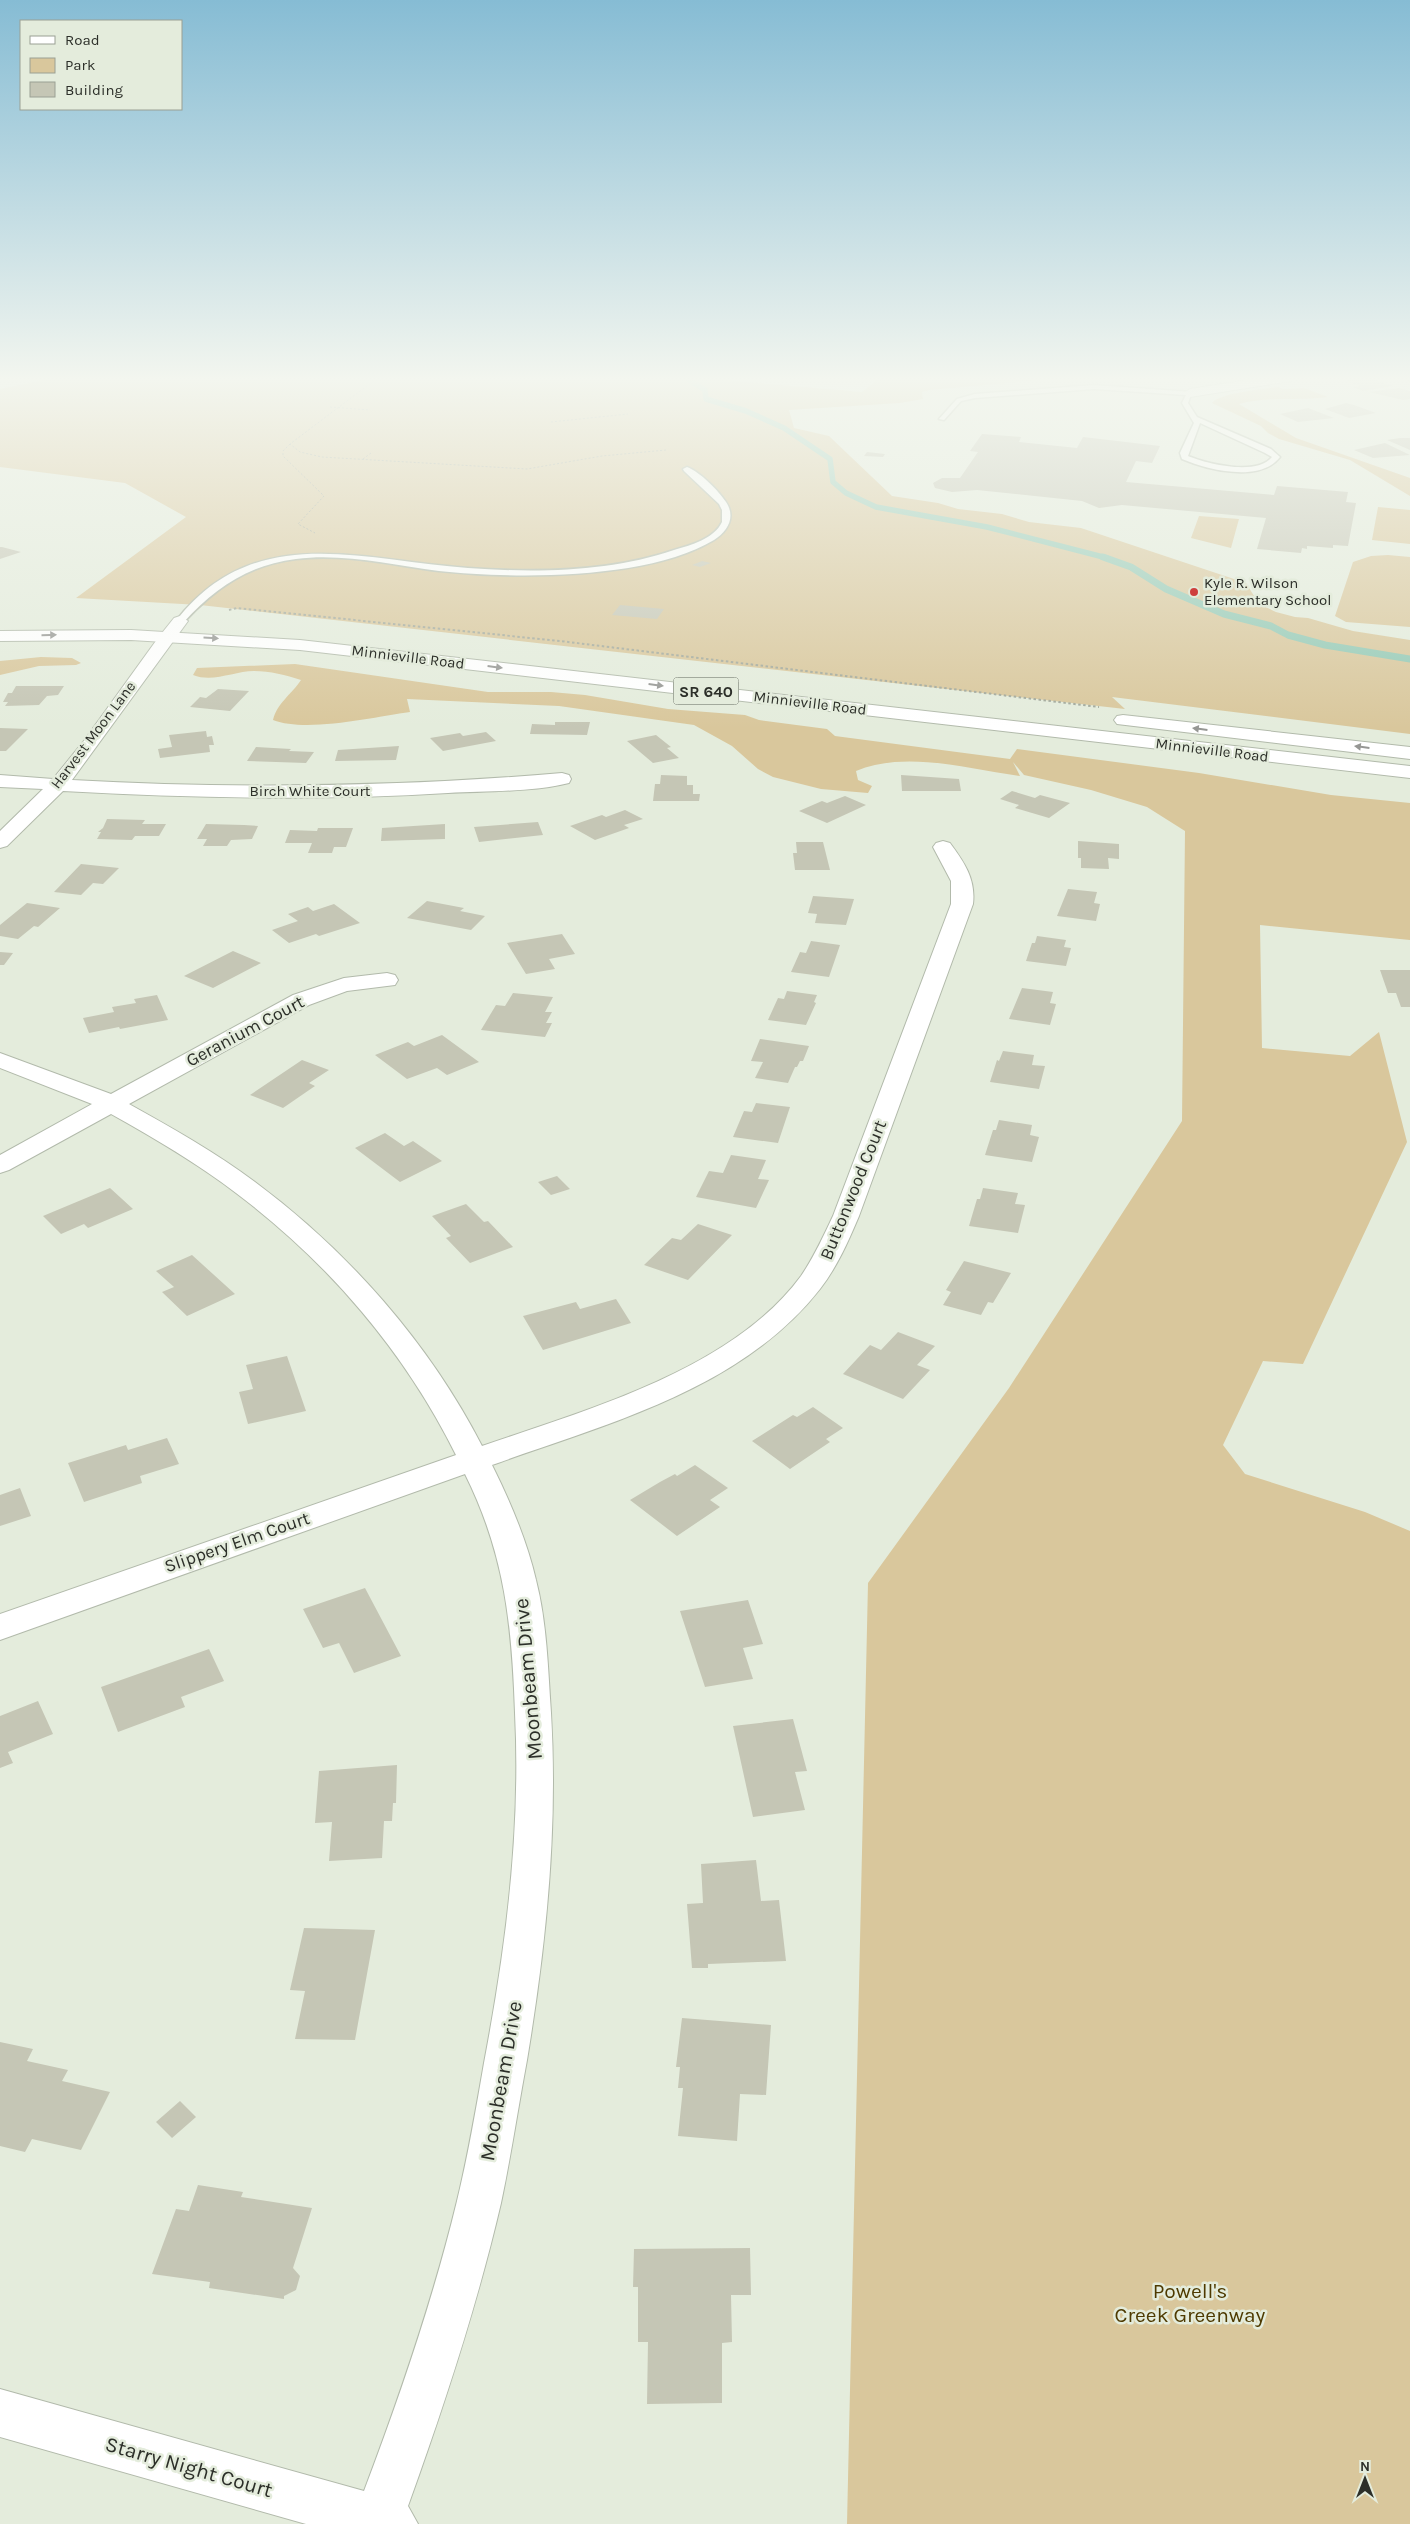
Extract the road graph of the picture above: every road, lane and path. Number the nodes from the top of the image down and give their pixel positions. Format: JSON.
{"nodes":[{"id":1,"x":320,"y":494,"type":"edge"},
{"id":2,"x":713,"y":494,"type":"edge"},
{"id":3,"x":345,"y":555,"type":"junction"},
{"id":4,"x":228,"y":610,"type":"dead end"},
{"id":5,"x":0,"y":620,"type":"edge"},
{"id":6,"x":180,"y":621,"type":"junction"},
{"id":7,"x":201,"y":622,"type":"dead end"},
{"id":8,"x":0,"y":636,"type":"edge"},
{"id":9,"x":168,"y":636,"type":"junction"},
{"id":10,"x":1102,"y":712,"type":"joint"},
{"id":11,"x":1410,"y":753,"type":"edge"},
{"id":12,"x":1410,"y":772,"type":"edge"},
{"id":13,"x":562,"y":779,"type":"dead end"},
{"id":14,"x":0,"y":781,"type":"edge"},
{"id":15,"x":58,"y":785,"type":"junction"},
{"id":16,"x":0,"y":842,"type":"edge"},
{"id":17,"x":943,"y":848,"type":"dead end"},
{"id":18,"x":387,"y":980,"type":"dead end"},
{"id":19,"x":0,"y":1060,"type":"edge"},
{"id":20,"x":110,"y":1104,"type":"junction"},
{"id":21,"x":0,"y":1165,"type":"edge"},
{"id":22,"x":475,"y":1461,"type":"junction"},
{"id":23,"x":0,"y":1627,"type":"edge"},
{"id":24,"x":0,"y":2413,"type":"edge"},
{"id":25,"x":383,"y":2523,"type":"edge"}],
"edges":[{"from":1,"to":3,"type":"path"},
{"from":2,"to":3,"type":"lane"},
{"from":3,"to":6,"type":"lane"},
{"from":4,"to":10,"type":"path"},
{"from":5,"to":6,"type":"street"},
{"from":6,"to":7,"type":"street"},
{"from":6,"to":9,"type":"street","name":"Harvest Moon Lane"},
{"from":8,"to":9,"type":"street","name":"Minnieville Road","number":"SR 640","one_way":true},
{"from":9,"to":12,"type":"street","name":"Minnieville Road","number":"SR 640","one_way":true},
{"from":9,"to":15,"type":"street","name":"Harvest Moon Lane"},
{"from":11,"to":10,"type":"street","name":"Minnieville Road","one_way":true},
{"from":13,"to":15,"type":"street","name":"Birch White Court"},
{"from":14,"to":15,"type":"street","name":"Birch White Court"},
{"from":15,"to":16,"type":"street","name":"Harvest Moon Lane"},
{"from":17,"to":22,"type":"street","name":"Buttonwood Court"},
{"from":18,"to":20,"type":"street","name":"Geranium Court"},
{"from":19,"to":20,"type":"street","name":"Moonbeam Drive"},
{"from":20,"to":21,"type":"street","name":"Geranium Court"},
{"from":20,"to":22,"type":"street","name":"Moonbeam Drive"},
{"from":22,"to":23,"type":"street","name":"Slippery Elm Court"},
{"from":22,"to":25,"type":"street","name":"Moonbeam Drive"},
{"from":24,"to":25,"type":"street","name":"Starry Night Court"}]}
